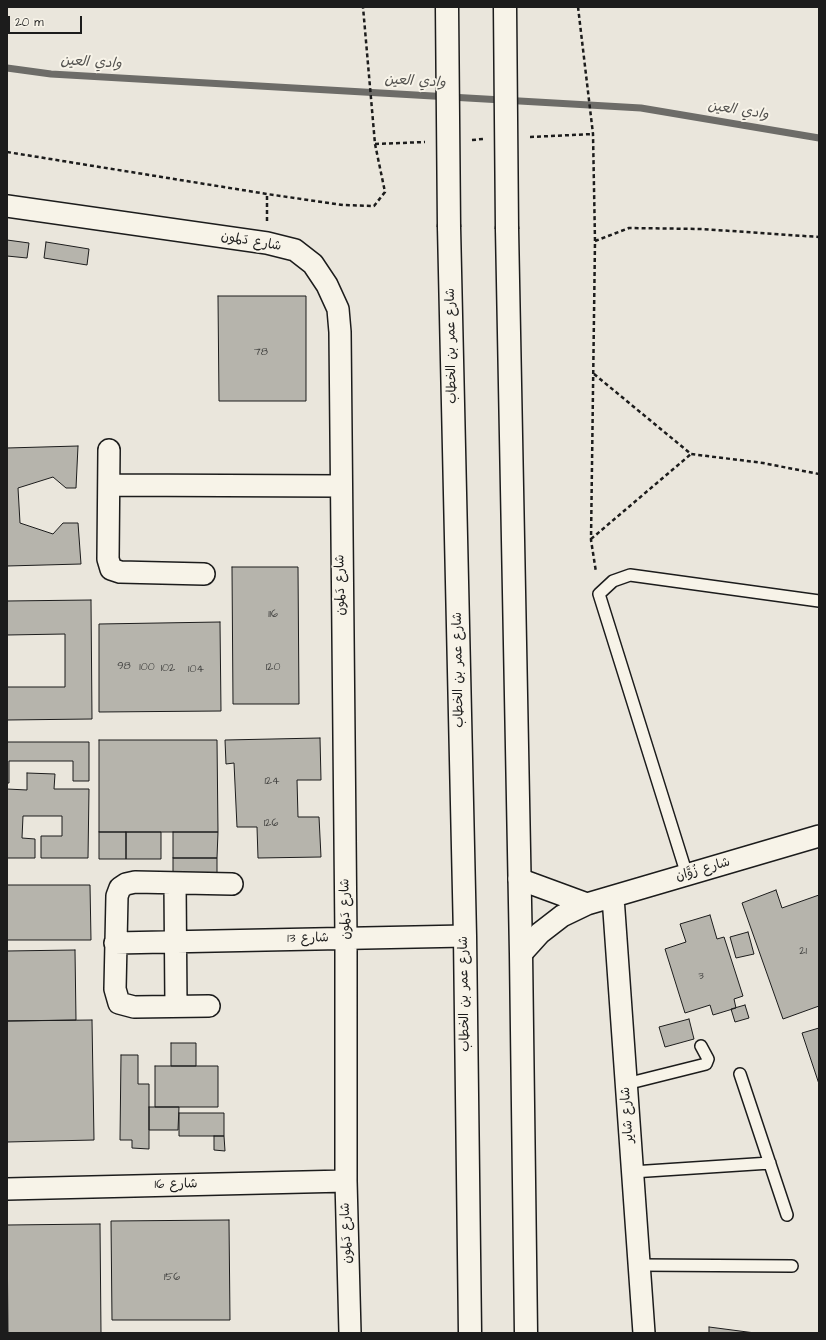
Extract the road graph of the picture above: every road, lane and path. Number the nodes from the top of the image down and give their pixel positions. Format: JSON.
{"nodes":[{"id":1,"x":363,"y":7,"type":"edge"},
{"id":2,"x":447,"y":7,"type":"edge"},
{"id":3,"x":505,"y":7,"type":"edge"},
{"id":4,"x":578,"y":7,"type":"edge"},
{"id":5,"x":7,"y":152,"type":"edge"},
{"id":6,"x":7,"y":206,"type":"edge"},
{"id":7,"x":819,"y":237,"type":"edge"},
{"id":8,"x":595,"y":241,"type":"junction"},
{"id":9,"x":593,"y":373,"type":"junction"},
{"id":10,"x":109,"y":450,"type":"dead end"},
{"id":11,"x":692,"y":454,"type":"junction"},
{"id":12,"x":819,"y":474,"type":"edge"},
{"id":13,"x":109,"y":485,"type":"junction"},
{"id":14,"x":340,"y":486,"type":"junction"},
{"id":15,"x":591,"y":540,"type":"junction"},
{"id":16,"x":204,"y":574,"type":"dead end"},
{"id":17,"x":599,"y":594,"type":"junction"},
{"id":18,"x":819,"y":601,"type":"edge"},
{"id":19,"x":819,"y":836,"type":"edge"},
{"id":20,"x":687,"y":875,"type":"junction"},
{"id":21,"x":519,"y":879,"type":"junction"},
{"id":22,"x":175,"y":883,"type":"junction"},
{"id":23,"x":232,"y":884,"type":"dead end"},
{"id":24,"x":612,"y":897,"type":"junction"},
{"id":25,"x":587,"y":904,"type":"junction"},
{"id":26,"x":464,"y":936,"type":"junction"},
{"id":27,"x":346,"y":938,"type":"junction"},
{"id":28,"x":175,"y":942,"type":"junction"},
{"id":29,"x":115,"y":943,"type":"junction"},
{"id":30,"x":521,"y":954,"type":"junction"},
{"id":31,"x":176,"y":1006,"type":"junction"},
{"id":32,"x":209,"y":1006,"type":"dead end"},
{"id":33,"x":701,"y":1046,"type":"dead end"},
{"id":34,"x":740,"y":1074,"type":"dead end"},
{"id":35,"x":626,"y":1084,"type":"junction"},
{"id":36,"x":770,"y":1163,"type":"junction"},
{"id":37,"x":632,"y":1172,"type":"junction"},
{"id":38,"x":346,"y":1181,"type":"junction"},
{"id":39,"x":7,"y":1189,"type":"edge"},
{"id":40,"x":787,"y":1215,"type":"dead end"},
{"id":41,"x":639,"y":1265,"type":"junction"},
{"id":42,"x":792,"y":1266,"type":"dead end"},
{"id":43,"x":350,"y":1333,"type":"edge"},
{"id":44,"x":470,"y":1333,"type":"edge"},
{"id":45,"x":526,"y":1333,"type":"edge"},
{"id":46,"x":644,"y":1333,"type":"edge"}],
"edges":[{"from":1,"to":5,"type":"path"},
{"from":2,"to":26,"type":"main road","name":"شارع عمر بن الخطاب","bridge":true},
{"from":3,"to":21,"type":"main road","bridge":true},
{"from":4,"to":8,"type":"path"},
{"from":6,"to":14,"type":"street","name":"شارع دَلمون"},
{"from":7,"to":8,"type":"path"},
{"from":8,"to":9,"type":"path"},
{"from":9,"to":11,"type":"path"},
{"from":9,"to":15,"type":"path"},
{"from":10,"to":13,"type":"street"},
{"from":11,"to":12,"type":"path"},
{"from":11,"to":15,"type":"path"},
{"from":13,"to":14,"type":"street"},
{"from":13,"to":16,"type":"street"},
{"from":14,"to":27,"type":"street","name":"شارع دَلمون"},
{"from":15,"to":17,"type":"path"},
{"from":17,"to":18,"type":"lane"},
{"from":17,"to":20,"type":"lane"},
{"from":19,"to":20,"type":"street","name":"شارع زُوَّان"},
{"from":20,"to":24,"type":"street","name":"شارع زُوَّان"},
{"from":21,"to":25,"type":"street"},
{"from":21,"to":30,"type":"main road"},
{"from":22,"to":23,"type":"street"},
{"from":22,"to":28,"type":"street"},
{"from":22,"to":29,"type":"street"},
{"from":24,"to":25,"type":"street","name":"شارع زُوَّان"},
{"from":24,"to":35,"type":"street","name":"شارع شاير"},
{"from":25,"to":30,"type":"street","name":"شارع زُوَّان"},
{"from":26,"to":27,"type":"street","name":"شارع 13"},
{"from":26,"to":44,"type":"main road","name":"شارع عمر بن الخطاب"},
{"from":27,"to":28,"type":"street","name":"شارع 13"},
{"from":27,"to":38,"type":"street","name":"شارع دَلمون"},
{"from":28,"to":29,"type":"street","name":"شارع 13"},
{"from":28,"to":31,"type":"street"},
{"from":29,"to":31,"type":"street"},
{"from":30,"to":45,"type":"main road"},
{"from":31,"to":32,"type":"street"},
{"from":33,"to":35,"type":"lane"},
{"from":34,"to":36,"type":"lane"},
{"from":35,"to":37,"type":"street","name":"شارع شاير"},
{"from":36,"to":37,"type":"lane"},
{"from":36,"to":40,"type":"lane"},
{"from":37,"to":41,"type":"street","name":"شارع شاير"},
{"from":38,"to":39,"type":"street","name":"شارع 16"},
{"from":38,"to":43,"type":"street","name":"شارع دَلمون"},
{"from":41,"to":42,"type":"lane"},
{"from":41,"to":46,"type":"street","name":"شارع شاير"}]}
